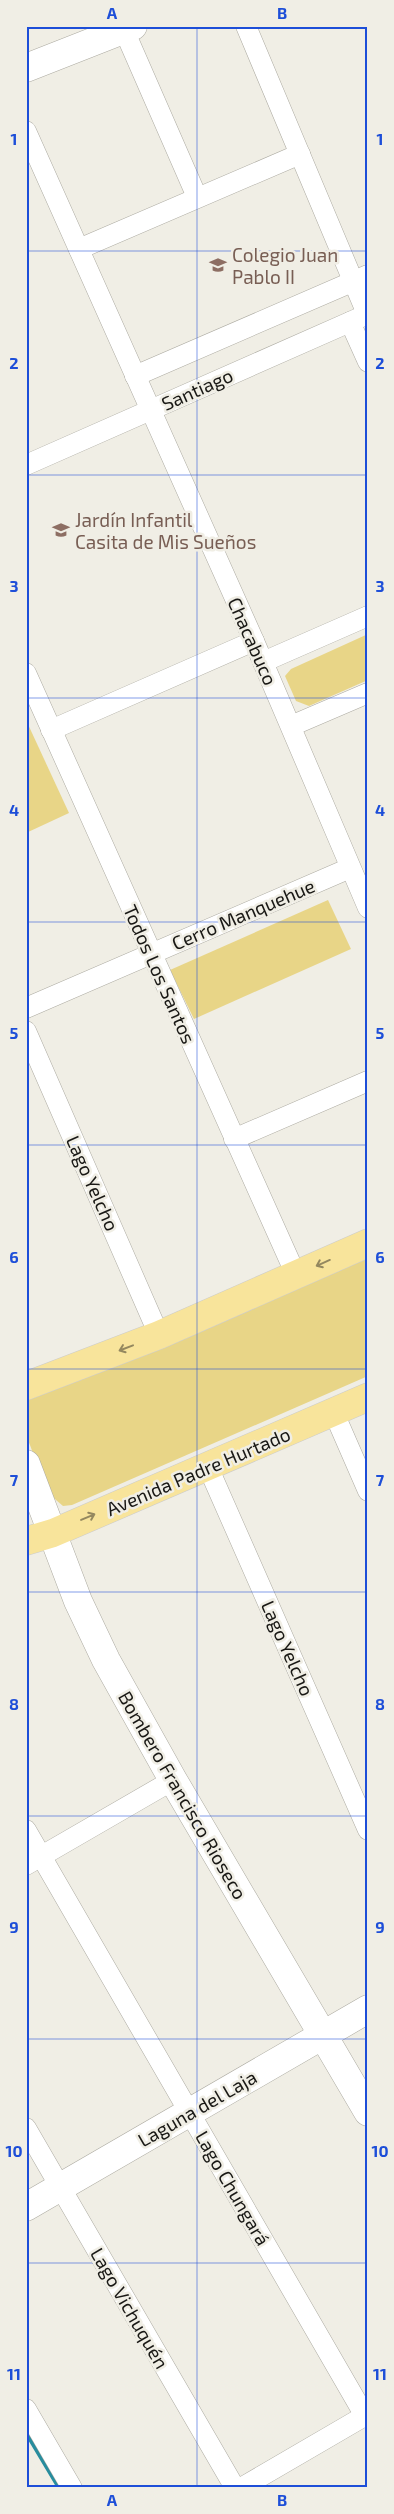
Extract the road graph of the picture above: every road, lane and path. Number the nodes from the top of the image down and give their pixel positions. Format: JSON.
{"nodes":[{"id":1,"x":246,"y":26,"type":"edge"},
{"id":2,"x":129,"y":28,"type":"edge"},
{"id":3,"x":26,"y":68,"type":"edge"},
{"id":4,"x":26,"y":131,"type":"edge"},
{"id":5,"x":300,"y":154,"type":"junction"},
{"id":6,"x":196,"y":197,"type":"junction"},
{"id":7,"x":79,"y":249,"type":"junction"},
{"id":8,"x":360,"y":278,"type":"edge"},
{"id":9,"x":362,"y":317,"type":"edge"},
{"id":10,"x":368,"y":362,"type":"edge"},
{"id":11,"x":135,"y":376,"type":"junction"},
{"id":12,"x":149,"y":410,"type":"junction"},
{"id":13,"x":28,"y":458,"type":"edge"},
{"id":14,"x":368,"y":616,"type":"edge"},
{"id":15,"x":254,"y":641,"type":"junction"},
{"id":16,"x":263,"y":662,"type":"junction"},
{"id":17,"x":26,"y":673,"type":"edge"},
{"id":18,"x":368,"y":693,"type":"edge"},
{"id":19,"x":291,"y":726,"type":"junction"},
{"id":20,"x":51,"y":730,"type":"junction"},
{"id":21,"x":350,"y":868,"type":"junction"},
{"id":22,"x":368,"y":908,"type":"edge"},
{"id":23,"x":151,"y":954,"type":"junction"},
{"id":24,"x":26,"y":1008,"type":"edge"},
{"id":25,"x":26,"y":1030,"type":"edge"},
{"id":26,"x":368,"y":1081,"type":"edge"},
{"id":27,"x":234,"y":1139,"type":"junction"},
{"id":28,"x":368,"y":1243,"type":"edge"},
{"id":29,"x":296,"y":1274,"type":"junction"},
{"id":30,"x":159,"y":1335,"type":"junction"},
{"id":31,"x":26,"y":1386,"type":"edge"},
{"id":32,"x":368,"y":1397,"type":"edge"},
{"id":33,"x":334,"y":1413,"type":"junction"},
{"id":34,"x":26,"y":1464,"type":"edge"},
{"id":35,"x":208,"y":1467,"type":"junction"},
{"id":36,"x":368,"y":1491,"type":"edge"},
{"id":37,"x":52,"y":1532,"type":"junction"},
{"id":38,"x":26,"y":1541,"type":"edge"},
{"id":39,"x":173,"y":1780,"type":"junction"},
{"id":40,"x":26,"y":1830,"type":"edge"},
{"id":41,"x":368,"y":1830,"type":"edge"},
{"id":42,"x":34,"y":1861,"type":"edge"},
{"id":43,"x":368,"y":2009,"type":"edge"},
{"id":44,"x":323,"y":2035,"type":"junction"},
{"id":45,"x":190,"y":2112,"type":"junction"},
{"id":46,"x":368,"y":2112,"type":"edge"},
{"id":47,"x":26,"y":2128,"type":"edge"},
{"id":48,"x":61,"y":2187,"type":"junction"},
{"id":49,"x":26,"y":2208,"type":"edge"},
{"id":50,"x":26,"y":2409,"type":"edge"},
{"id":51,"x":366,"y":2415,"type":"edge"},
{"id":52,"x":72,"y":2488,"type":"edge"},
{"id":53,"x":235,"y":2488,"type":"edge"},
{"id":54,"x":241,"y":2488,"type":"edge"}],
"edges":[{"from":1,"to":5,"type":"street"},
{"from":2,"to":3,"type":"street"},
{"from":2,"to":6,"type":"street"},
{"from":4,"to":7,"type":"street","name":"Chacabuco"},
{"from":5,"to":6,"type":"street"},
{"from":5,"to":8,"type":"street"},
{"from":6,"to":7,"type":"street"},
{"from":7,"to":11,"type":"street","name":"Chacabuco"},
{"from":8,"to":9,"type":"street"},
{"from":8,"to":11,"type":"street","name":"Santiago"},
{"from":9,"to":10,"type":"street"},
{"from":9,"to":12,"type":"street","name":"Santiago"},
{"from":11,"to":12,"type":"street","name":"Chacabuco"},
{"from":12,"to":13,"type":"street","name":"Santiago"},
{"from":12,"to":15,"type":"street","name":"Chacabuco"},
{"from":14,"to":16,"type":"street"},
{"from":15,"to":16,"type":"street","name":"Chacabuco"},
{"from":15,"to":20,"type":"street"},
{"from":16,"to":19,"type":"street","name":"Chacabuco"},
{"from":17,"to":20,"type":"street","name":"Todos Los Santos"},
{"from":18,"to":19,"type":"street"},
{"from":19,"to":21,"type":"street","name":"Chacabuco"},
{"from":20,"to":23,"type":"street","name":"Todos Los Santos"},
{"from":21,"to":22,"type":"street","name":"Chacabuco"},
{"from":21,"to":23,"type":"street","name":"Cerro Manquehue"},
{"from":23,"to":24,"type":"street","name":"Cerro Manquehue"},
{"from":23,"to":27,"type":"street","name":"Todos Los Santos"},
{"from":25,"to":30,"type":"street","name":"Lago Yelcho"},
{"from":26,"to":27,"type":"street"},
{"from":27,"to":29,"type":"street","name":"Todos Los Santos"},
{"from":28,"to":29,"type":"main road","one_way":true},
{"from":29,"to":30,"type":"main road"},
{"from":30,"to":31,"type":"main road","one_way":true},
{"from":32,"to":33,"type":"main road","name":"Avenida Padre Hurtado"},
{"from":33,"to":35,"type":"main road","name":"Avenida Padre Hurtado"},
{"from":33,"to":36,"type":"street"},
{"from":34,"to":37,"type":"street","name":"Bombero Francisco Rioseco"},
{"from":37,"to":35,"type":"main road","name":"Avenida Padre Hurtado","one_way":true},
{"from":35,"to":41,"type":"street","name":"Lago Yelcho"},
{"from":37,"to":38,"type":"main road","name":"Avenida Padre Hurtado"},
{"from":37,"to":39,"type":"street","name":"Bombero Francisco Rioseco"},
{"from":39,"to":42,"type":"street"},
{"from":39,"to":44,"type":"street","name":"Bombero Francisco Rioseco"},
{"from":40,"to":42,"type":"street","name":"Lago Chungará"},
{"from":42,"to":45,"type":"street","name":"Lago Chungará"},
{"from":43,"to":44,"type":"street","name":"Laguna del Laja"},
{"from":44,"to":45,"type":"street","name":"Laguna del Laja"},
{"from":44,"to":46,"type":"street","name":"Bombero Francisco Rioseco"},
{"from":45,"to":48,"type":"street","name":"Laguna del Laja"},
{"from":45,"to":51,"type":"street","name":"Lago Chungará"},
{"from":47,"to":48,"type":"street","name":"Lago Vichuquén"},
{"from":48,"to":49,"type":"street","name":"Laguna del Laja"},
{"from":48,"to":53,"type":"street","name":"Lago Vichuquén"},
{"from":50,"to":52,"type":"street"},
{"from":51,"to":54,"type":"street"}]}
